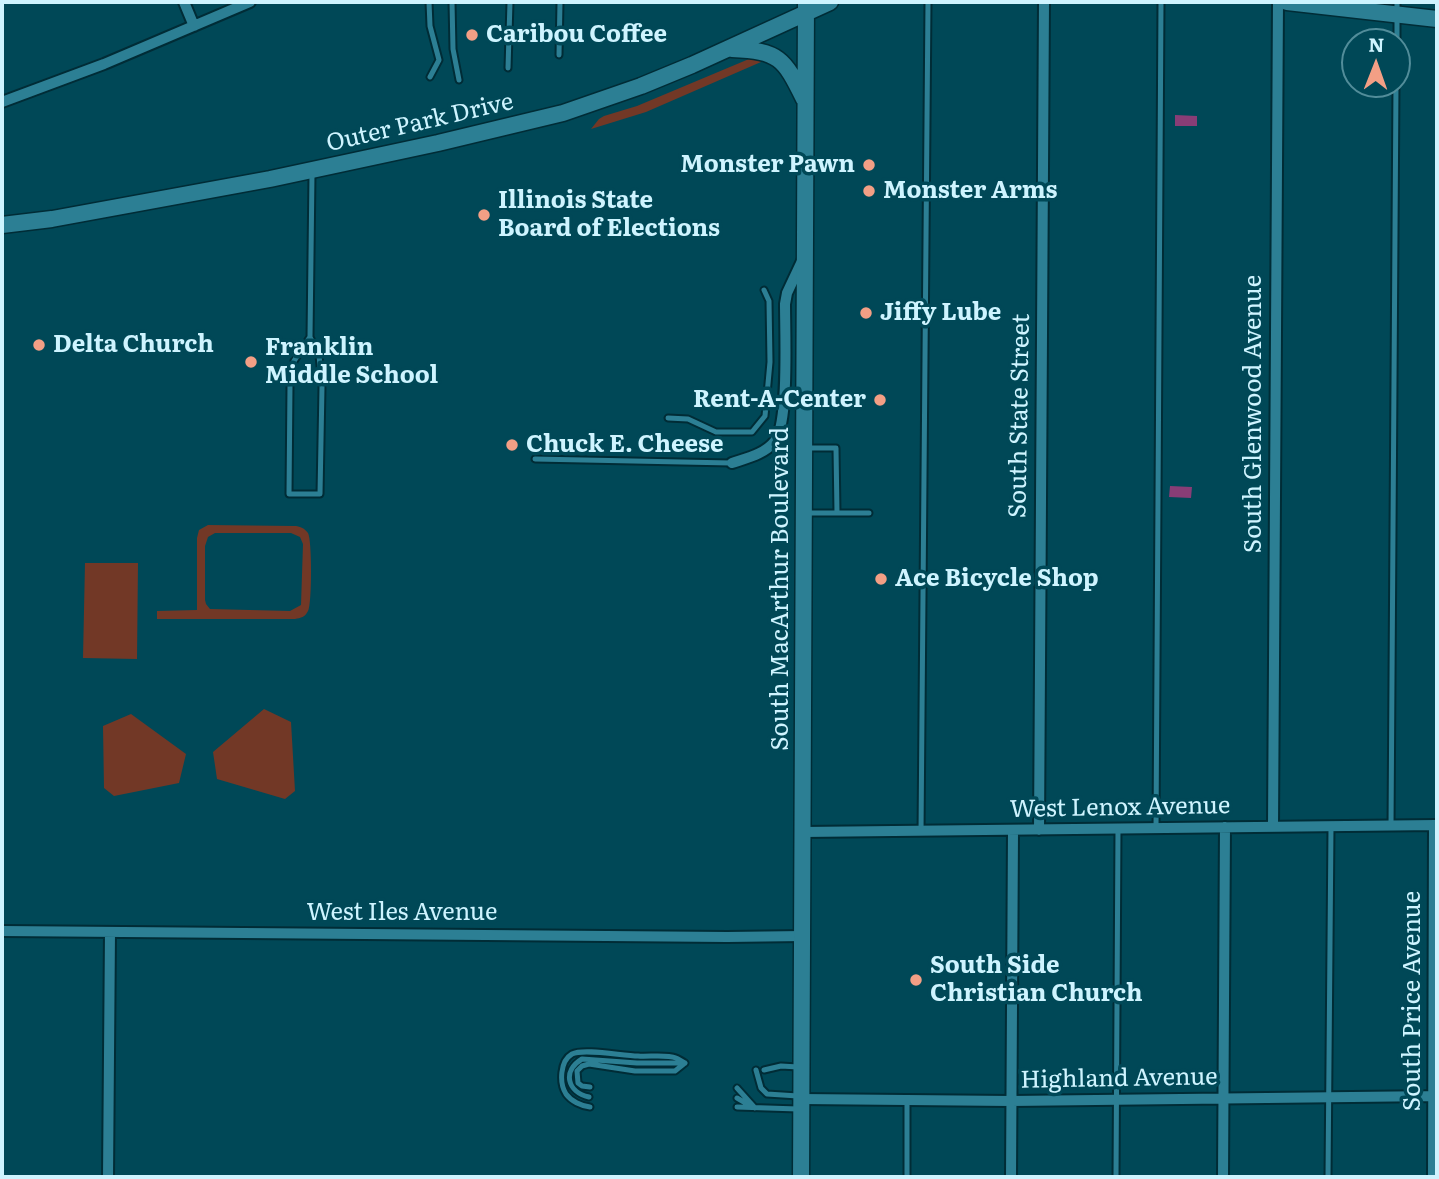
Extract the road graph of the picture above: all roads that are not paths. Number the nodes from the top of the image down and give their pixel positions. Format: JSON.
{"nodes":[{"id":1,"x":184,"y":2,"type":"edge"},
{"id":2,"x":250,"y":2,"type":"edge"},
{"id":3,"x":429,"y":2,"type":"edge"},
{"id":4,"x":452,"y":2,"type":"edge"},
{"id":5,"x":510,"y":2,"type":"edge"},
{"id":6,"x":559,"y":2,"type":"edge"},
{"id":7,"x":830,"y":2,"type":"edge"},
{"id":8,"x":928,"y":2,"type":"edge"},
{"id":9,"x":1044,"y":2,"type":"edge"},
{"id":10,"x":1161,"y":2,"type":"edge"},
{"id":11,"x":1278,"y":2,"type":"edge"},
{"id":12,"x":1287,"y":2,"type":"edge"},
{"id":13,"x":806,"y":8,"type":"edge"},
{"id":14,"x":1397,"y":8,"type":"edge"},
{"id":15,"x":510,"y":18,"type":"junction"},
{"id":16,"x":520,"y":18,"type":"dead end"},
{"id":17,"x":550,"y":19,"type":"dead end"},
{"id":18,"x":1437,"y":19,"type":"edge"},
{"id":19,"x":559,"y":20,"type":"junction"},
{"id":20,"x":194,"y":26,"type":"junction"},
{"id":21,"x":1396,"y":28,"type":"edge"},
{"id":22,"x":509,"y":36,"type":"junction"},
{"id":23,"x":520,"y":36,"type":"dead end"},
{"id":24,"x":550,"y":37,"type":"dead end"},
{"id":25,"x":559,"y":37,"type":"junction"},
{"id":26,"x":729,"y":49,"type":"junction"},
{"id":27,"x":559,"y":55,"type":"dead end"},
{"id":28,"x":508,"y":68,"type":"dead end"},
{"id":29,"x":429,"y":77,"type":"dead end"},
{"id":30,"x":459,"y":80,"type":"dead end"},
{"id":31,"x":1396,"y":98,"type":"edge"},
{"id":32,"x":2,"y":102,"type":"edge"},
{"id":33,"x":805,"y":102,"type":"junction"},
{"id":34,"x":312,"y":171,"type":"junction"},
{"id":35,"x":2,"y":225,"type":"edge"},
{"id":36,"x":806,"y":254,"type":"junction"},
{"id":37,"x":764,"y":290,"type":"dead end"},
{"id":38,"x":310,"y":337,"type":"junction"},
{"id":39,"x":668,"y":418,"type":"dead end"},
{"id":40,"x":804,"y":448,"type":"junction"},
{"id":41,"x":535,"y":459,"type":"dead end"},
{"id":42,"x":732,"y":463,"type":"joint"},
{"id":43,"x":804,"y":513,"type":"junction"},
{"id":44,"x":837,"y":513,"type":"junction"},
{"id":45,"x":869,"y":513,"type":"dead end"},
{"id":46,"x":1436,"y":825,"type":"edge"},
{"id":47,"x":1273,"y":826,"type":"junction"},
{"id":48,"x":1331,"y":826,"type":"junction"},
{"id":49,"x":1391,"y":826,"type":"junction"},
{"id":50,"x":1226,"y":827,"type":"junction"},
{"id":51,"x":1118,"y":828,"type":"junction"},
{"id":52,"x":1156,"y":828,"type":"junction"},
{"id":53,"x":1039,"y":830,"type":"junction"},
{"id":54,"x":1013,"y":831,"type":"junction"},
{"id":55,"x":803,"y":832,"type":"junction"},
{"id":56,"x":921,"y":832,"type":"junction"},
{"id":57,"x":2,"y":931,"type":"edge"},
{"id":58,"x":110,"y":932,"type":"junction"},
{"id":59,"x":803,"y":936,"type":"junction"},
{"id":60,"x":685,"y":1063,"type":"junction"},
{"id":61,"x":801,"y":1067,"type":"junction"},
{"id":62,"x":755,"y":1070,"type":"dead end"},
{"id":63,"x":764,"y":1070,"type":"dead end"},
{"id":64,"x":590,"y":1087,"type":"dead end"},
{"id":65,"x":737,"y":1088,"type":"dead end"},
{"id":66,"x":1436,"y":1096,"type":"edge"},
{"id":67,"x":589,"y":1097,"type":"dead end"},
{"id":68,"x":1329,"y":1097,"type":"junction"},
{"id":69,"x":737,"y":1098,"type":"dead end"},
{"id":70,"x":1224,"y":1098,"type":"junction"},
{"id":71,"x":1116,"y":1099,"type":"junction"},
{"id":72,"x":907,"y":1100,"type":"junction"},
{"id":73,"x":1011,"y":1101,"type":"junction"},
{"id":74,"x":801,"y":1102,"type":"junction"},
{"id":75,"x":590,"y":1107,"type":"dead end"},
{"id":76,"x":737,"y":1107,"type":"dead end"},
{"id":77,"x":755,"y":1108,"type":"junction"},
{"id":78,"x":108,"y":1177,"type":"edge"},
{"id":79,"x":801,"y":1177,"type":"edge"},
{"id":80,"x":907,"y":1177,"type":"edge"},
{"id":81,"x":1012,"y":1177,"type":"edge"},
{"id":82,"x":1116,"y":1177,"type":"edge"},
{"id":83,"x":1223,"y":1177,"type":"edge"},
{"id":84,"x":1328,"y":1177,"type":"edge"},
{"id":85,"x":1433,"y":1177,"type":"edge"}],
"edges":[{"from":1,"to":20,"type":"street"},
{"from":2,"to":20,"type":"street"},
{"from":3,"to":29,"type":"lane"},
{"from":4,"to":30,"type":"lane"},
{"from":5,"to":15,"type":"lane"},
{"from":6,"to":19,"type":"lane"},
{"from":7,"to":13,"type":"main road","name":"Outer Park Drive"},
{"from":8,"to":56,"type":"lane"},
{"from":9,"to":53,"type":"street","name":"South State Street"},
{"from":10,"to":52,"type":"lane"},
{"from":11,"to":47,"type":"street","name":"South Glenwood Avenue"},
{"from":12,"to":14,"type":"main road"},
{"from":13,"to":26,"type":"main road","name":"Outer Park Drive"},
{"from":13,"to":33,"type":"main road","name":"South MacArthur Boulevard"},
{"from":14,"to":18,"type":"main road"},
{"from":14,"to":21,"type":"lane"},
{"from":15,"to":16,"type":"lane"},
{"from":15,"to":22,"type":"lane"},
{"from":17,"to":19,"type":"lane"},
{"from":19,"to":25,"type":"lane"},
{"from":20,"to":32,"type":"street"},
{"from":22,"to":23,"type":"lane"},
{"from":22,"to":28,"type":"lane"},
{"from":24,"to":25,"type":"lane"},
{"from":25,"to":27,"type":"lane"},
{"from":26,"to":33,"type":"main road"},
{"from":26,"to":34,"type":"main road","name":"Outer Park Drive"},
{"from":31,"to":49,"type":"lane"},
{"from":33,"to":36,"type":"main road","name":"South MacArthur Boulevard"},
{"from":34,"to":35,"type":"main road","name":"Outer Park Drive"},
{"from":34,"to":38,"type":"lane"},
{"from":36,"to":40,"type":"main road","name":"South MacArthur Boulevard"},
{"from":36,"to":42,"type":"street"},
{"from":37,"to":39,"type":"lane"},
{"from":38,"to":38,"type":"lane"},
{"from":40,"to":43,"type":"main road","name":"South MacArthur Boulevard"},
{"from":40,"to":44,"type":"lane"},
{"from":41,"to":42,"type":"lane"},
{"from":43,"to":44,"type":"lane"},
{"from":43,"to":55,"type":"main road","name":"South MacArthur Boulevard"},
{"from":44,"to":45,"type":"lane"},
{"from":46,"to":49,"type":"street","name":"West Lenox Avenue"},
{"from":46,"to":66,"type":"street","name":"South Price Avenue"},
{"from":47,"to":48,"type":"street","name":"West Lenox Avenue"},
{"from":47,"to":50,"type":"street","name":"West Lenox Avenue"},
{"from":48,"to":49,"type":"street","name":"West Lenox Avenue"},
{"from":48,"to":68,"type":"lane"},
{"from":50,"to":52,"type":"street","name":"West Lenox Avenue"},
{"from":50,"to":70,"type":"street"},
{"from":51,"to":52,"type":"street","name":"West Lenox Avenue"},
{"from":51,"to":53,"type":"street","name":"West Lenox Avenue"},
{"from":51,"to":71,"type":"lane"},
{"from":53,"to":54,"type":"street","name":"West Lenox Avenue"},
{"from":54,"to":56,"type":"street","name":"West Lenox Avenue"},
{"from":54,"to":73,"type":"street"},
{"from":55,"to":56,"type":"street","name":"West Lenox Avenue"},
{"from":55,"to":59,"type":"main road","name":"South MacArthur Boulevard"},
{"from":57,"to":58,"type":"street","name":"West Iles Avenue"},
{"from":58,"to":59,"type":"street","name":"West Iles Avenue"},
{"from":58,"to":78,"type":"street"},
{"from":59,"to":61,"type":"main road","name":"South MacArthur Boulevard"},
{"from":60,"to":64,"type":"lane"},
{"from":60,"to":67,"type":"lane"},
{"from":60,"to":75,"type":"lane"},
{"from":61,"to":63,"type":"lane"},
{"from":61,"to":74,"type":"main road","name":"South MacArthur Boulevard"},
{"from":62,"to":74,"type":"lane"},
{"from":65,"to":77,"type":"lane"},
{"from":66,"to":68,"type":"street","name":"Highland Avenue"},
{"from":66,"to":85,"type":"street","name":"South Price Avenue"},
{"from":68,"to":70,"type":"street","name":"Highland Avenue"},
{"from":68,"to":84,"type":"lane"},
{"from":69,"to":77,"type":"lane"},
{"from":70,"to":71,"type":"street","name":"Highland Avenue"},
{"from":70,"to":83,"type":"street"},
{"from":71,"to":73,"type":"street","name":"Highland Avenue"},
{"from":71,"to":82,"type":"lane"},
{"from":72,"to":73,"type":"street","name":"Highland Avenue"},
{"from":72,"to":74,"type":"street","name":"Highland Avenue"},
{"from":72,"to":80,"type":"lane"},
{"from":73,"to":81,"type":"street"},
{"from":74,"to":77,"type":"lane"},
{"from":74,"to":79,"type":"main road","name":"South MacArthur Boulevard"},
{"from":76,"to":77,"type":"lane"}]}
